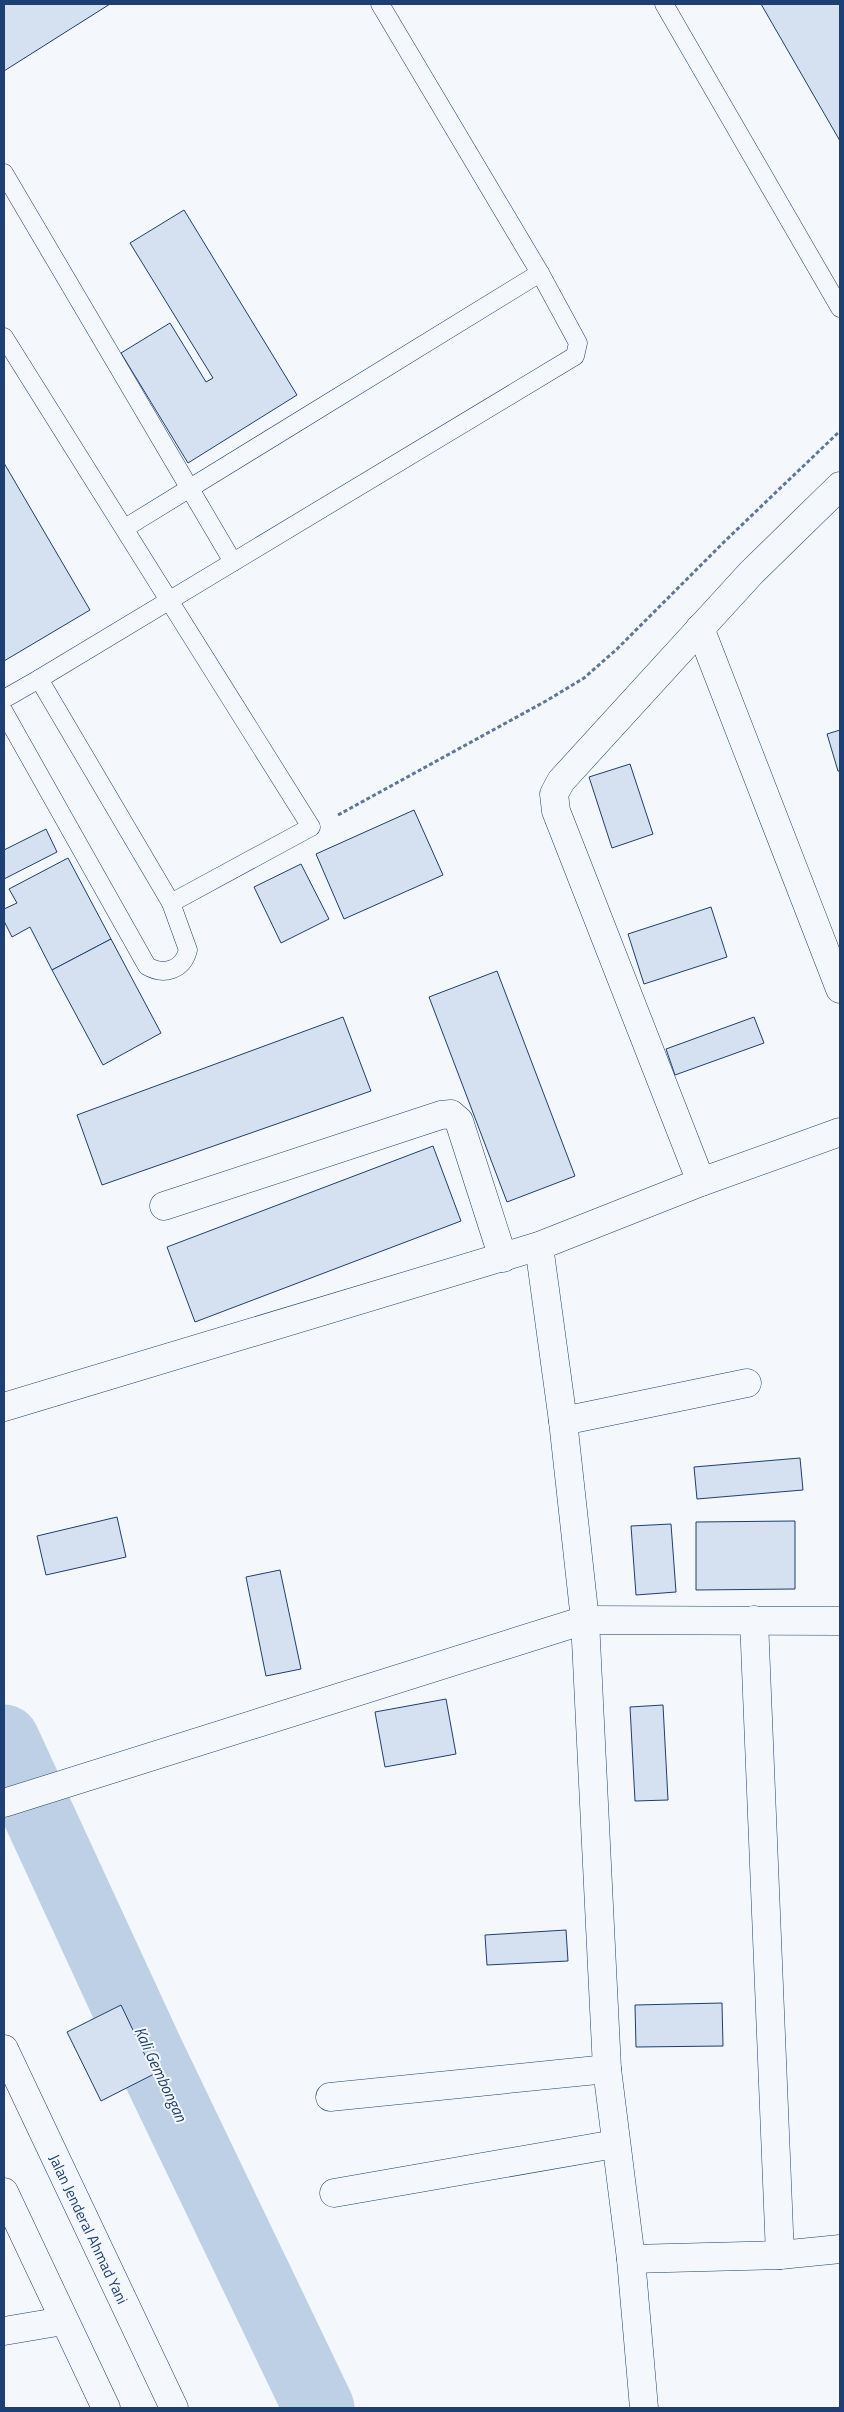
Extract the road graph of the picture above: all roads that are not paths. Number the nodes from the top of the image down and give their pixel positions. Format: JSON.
{"nodes":[{"id":1,"x":664,"y":4,"type":"edge"},
{"id":2,"x":387,"y":6,"type":"edge"},
{"id":3,"x":4,"y":173,"type":"edge"},
{"id":4,"x":540,"y":273,"type":"junction"},
{"id":5,"x":840,"y":308,"type":"edge"},
{"id":6,"x":4,"y":337,"type":"edge"},
{"id":7,"x":840,"y":486,"type":"edge"},
{"id":8,"x":188,"y":489,"type":"junction"},
{"id":9,"x":125,"y":528,"type":"junction"},
{"id":10,"x":233,"y":562,"type":"junction"},
{"id":11,"x":170,"y":600,"type":"junction"},
{"id":12,"x":700,"y":628,"type":"junction"},
{"id":13,"x":38,"y":679,"type":"junction"},
{"id":14,"x":4,"y":699,"type":"edge"},
{"id":15,"x":4,"y":712,"type":"edge"},
{"id":16,"x":171,"y":903,"type":"junction"},
{"id":17,"x":840,"y":989,"type":"edge"},
{"id":18,"x":840,"y":1132,"type":"edge"},
{"id":19,"x":701,"y":1182,"type":"junction"},
{"id":20,"x":164,"y":1206,"type":"dead end"},
{"id":21,"x":539,"y":1246,"type":"junction"},
{"id":22,"x":503,"y":1258,"type":"junction"},
{"id":23,"x":747,"y":1383,"type":"dead end"},
{"id":24,"x":4,"y":1407,"type":"edge"},
{"id":25,"x":563,"y":1420,"type":"junction"},
{"id":26,"x":585,"y":1620,"type":"junction"},
{"id":27,"x":754,"y":1620,"type":"junction"},
{"id":28,"x":840,"y":1621,"type":"edge"},
{"id":29,"x":9,"y":1801,"type":"edge"},
{"id":30,"x":4,"y":2049,"type":"edge"},
{"id":31,"x":607,"y":2069,"type":"junction"},
{"id":32,"x":330,"y":2097,"type":"dead end"},
{"id":33,"x":615,"y":2144,"type":"junction"},
{"id":34,"x":4,"y":2192,"type":"edge"},
{"id":35,"x":334,"y":2193,"type":"dead end"},
{"id":36,"x":840,"y":2249,"type":"edge"},
{"id":37,"x":780,"y":2255,"type":"junction"},
{"id":38,"x":631,"y":2259,"type":"junction"},
{"id":39,"x":64,"y":2321,"type":"junction"},
{"id":40,"x":4,"y":2331,"type":"edge"},
{"id":41,"x":106,"y":2408,"type":"edge"},
{"id":42,"x":174,"y":2408,"type":"edge"},
{"id":43,"x":644,"y":2408,"type":"edge"}],
"edges":[{"from":1,"to":5,"type":"lane"},
{"from":2,"to":4,"type":"lane"},
{"from":3,"to":8,"type":"lane"},
{"from":4,"to":8,"type":"lane"},
{"from":4,"to":10,"type":"lane"},
{"from":6,"to":9,"type":"lane"},
{"from":7,"to":12,"type":"main road"},
{"from":8,"to":9,"type":"lane"},
{"from":8,"to":10,"type":"lane"},
{"from":9,"to":11,"type":"lane"},
{"from":10,"to":11,"type":"lane"},
{"from":11,"to":13,"type":"lane"},
{"from":11,"to":16,"type":"lane"},
{"from":12,"to":17,"type":"main road"},
{"from":12,"to":19,"type":"main road"},
{"from":13,"to":14,"type":"lane"},
{"from":13,"to":16,"type":"lane"},
{"from":15,"to":16,"type":"lane"},
{"from":18,"to":19,"type":"main road"},
{"from":19,"to":21,"type":"main road"},
{"from":20,"to":22,"type":"main road"},
{"from":21,"to":22,"type":"main road"},
{"from":21,"to":25,"type":"main road"},
{"from":22,"to":24,"type":"main road"},
{"from":23,"to":25,"type":"main road"},
{"from":25,"to":26,"type":"main road"},
{"from":26,"to":27,"type":"main road"},
{"from":26,"to":29,"type":"main road"},
{"from":26,"to":31,"type":"main road"},
{"from":27,"to":28,"type":"main road"},
{"from":27,"to":37,"type":"main road"},
{"from":30,"to":42,"type":"main road","name":"Jalan Jenderal Ahmad Yani"},
{"from":31,"to":32,"type":"main road"},
{"from":31,"to":33,"type":"main road"},
{"from":33,"to":35,"type":"main road"},
{"from":33,"to":38,"type":"main road"},
{"from":34,"to":39,"type":"main road"},
{"from":36,"to":37,"type":"main road"},
{"from":37,"to":38,"type":"main road"},
{"from":38,"to":43,"type":"main road"},
{"from":39,"to":40,"type":"main road"},
{"from":39,"to":41,"type":"main road"}]}
